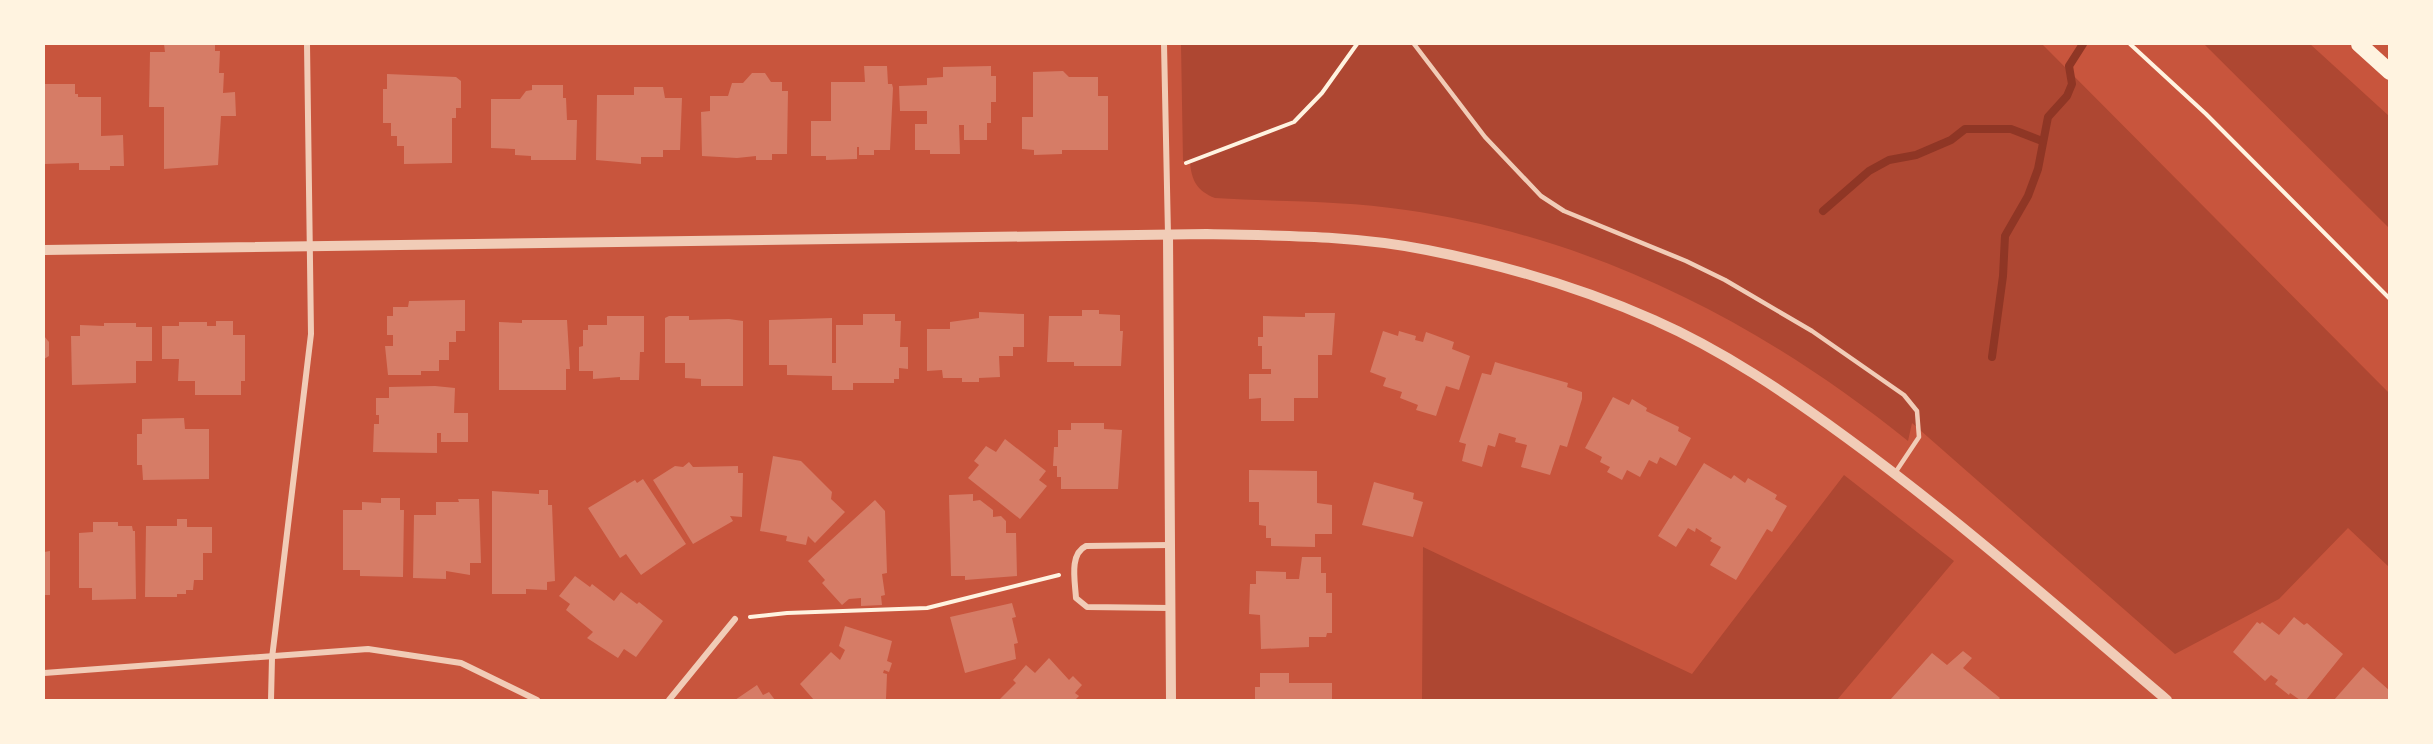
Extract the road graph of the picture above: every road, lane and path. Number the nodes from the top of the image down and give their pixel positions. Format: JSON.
{"nodes":[{"id":1,"x":308,"y":44,"type":"edge"},
{"id":2,"x":1164,"y":44,"type":"edge"},
{"id":3,"x":1357,"y":44,"type":"edge"},
{"id":4,"x":1414,"y":44,"type":"edge"},
{"id":5,"x":2130,"y":44,"type":"edge"},
{"id":6,"x":2359,"y":44,"type":"edge"},
{"id":7,"x":2390,"y":72,"type":"edge"},
{"id":8,"x":1186,"y":163,"type":"dead end"},
{"id":9,"x":1168,"y":235,"type":"junction"},
{"id":10,"x":309,"y":248,"type":"junction"},
{"id":11,"x":44,"y":250,"type":"edge"},
{"id":12,"x":2390,"y":298,"type":"edge"},
{"id":13,"x":1894,"y":473,"type":"junction"},
{"id":14,"x":1170,"y":545,"type":"junction"},
{"id":15,"x":1075,"y":575,"type":"junction"},
{"id":16,"x":1170,"y":608,"type":"junction"},
{"id":17,"x":735,"y":619,"type":"joint"},
{"id":18,"x":272,"y":658,"type":"junction"},
{"id":19,"x":44,"y":673,"type":"edge"},
{"id":20,"x":271,"y":700,"type":"edge"},
{"id":21,"x":537,"y":700,"type":"edge"},
{"id":22,"x":669,"y":700,"type":"edge"},
{"id":23,"x":1171,"y":700,"type":"edge"},
{"id":24,"x":2167,"y":700,"type":"edge"}],
"edges":[{"from":1,"to":10,"type":"street"},
{"from":2,"to":9,"type":"street"},
{"from":3,"to":8,"type":"path"},
{"from":4,"to":13,"type":"lane"},
{"from":5,"to":12,"type":"path"},
{"from":6,"to":7,"type":"highway"},
{"from":9,"to":10,"type":"street"},
{"from":9,"to":13,"type":"street"},
{"from":9,"to":14,"type":"street"},
{"from":10,"to":11,"type":"street"},
{"from":10,"to":18,"type":"street"},
{"from":13,"to":24,"type":"street"},
{"from":14,"to":15,"type":"street"},
{"from":14,"to":16,"type":"street"},
{"from":15,"to":16,"type":"street"},
{"from":15,"to":17,"type":"path"},
{"from":16,"to":23,"type":"street"},
{"from":17,"to":22,"type":"street"},
{"from":18,"to":19,"type":"street"},
{"from":18,"to":20,"type":"street"},
{"from":18,"to":21,"type":"street"}]}
